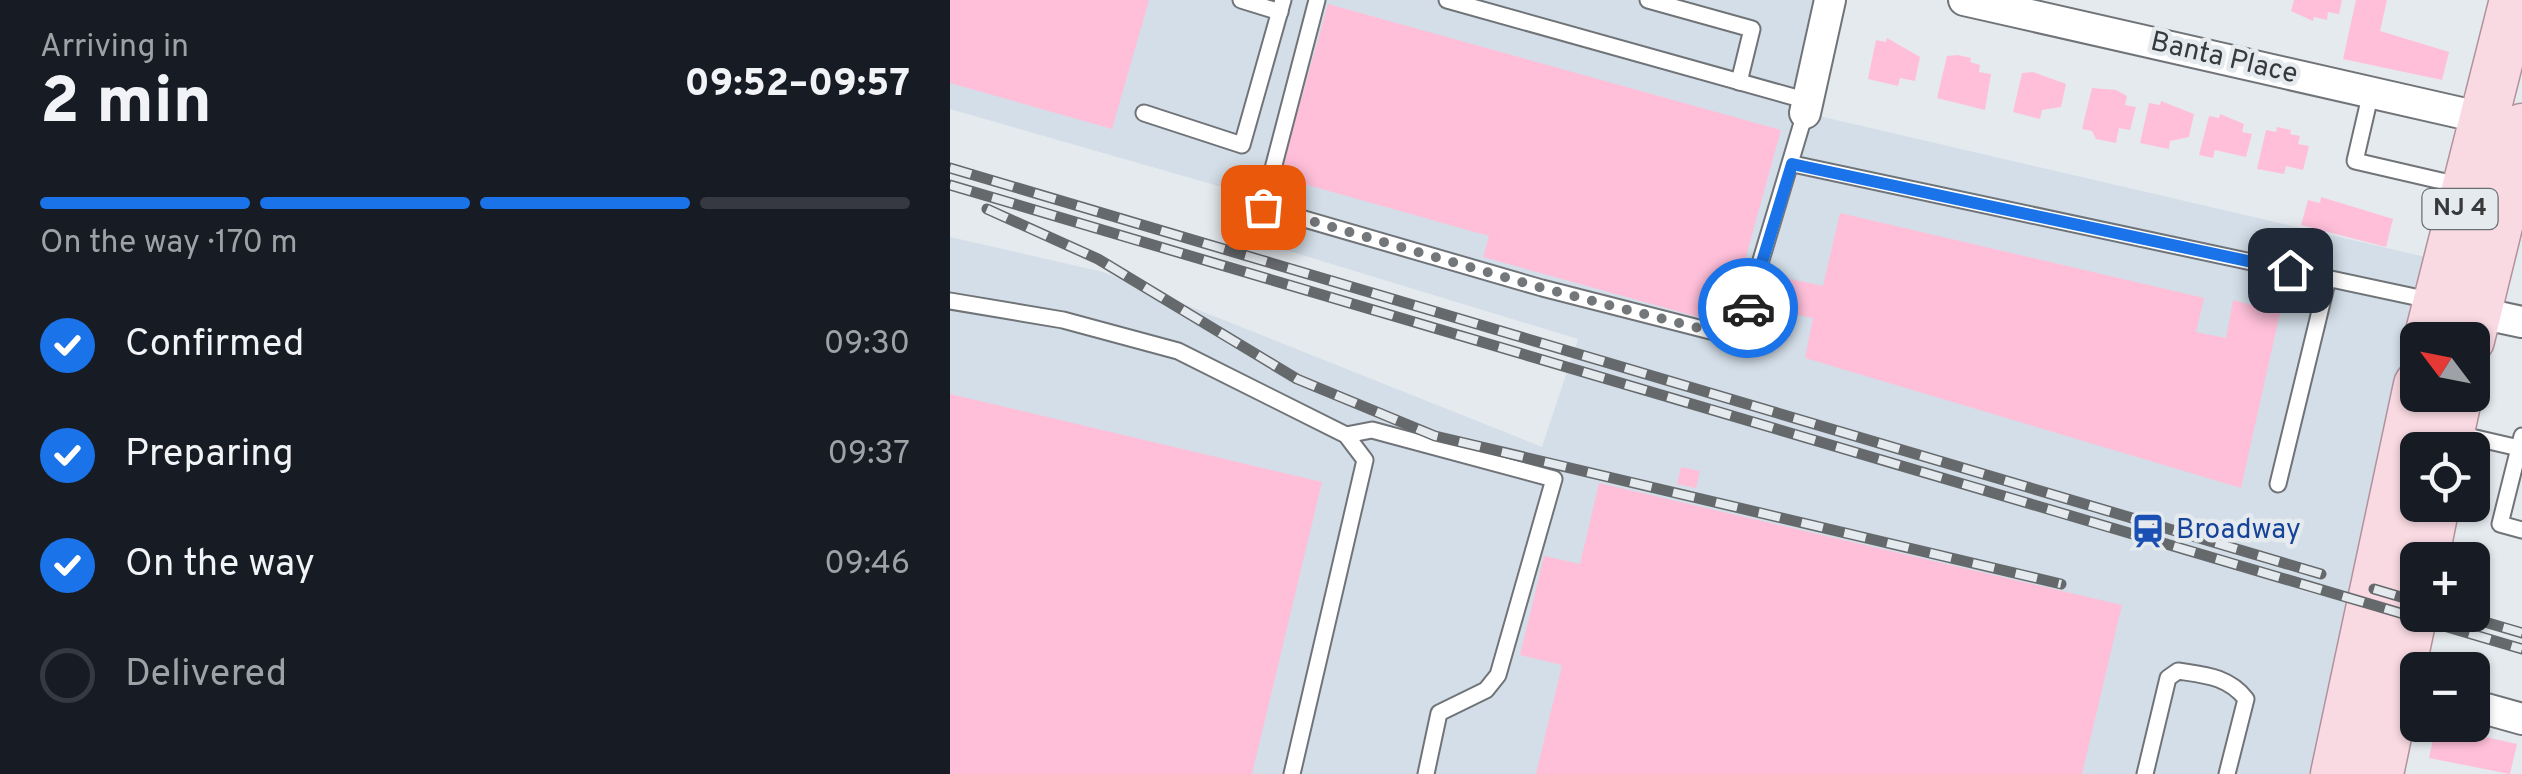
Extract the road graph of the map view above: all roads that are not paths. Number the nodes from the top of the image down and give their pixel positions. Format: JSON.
{"nodes":[{"id":1,"x":1241,"y":0,"type":"edge"},
{"id":2,"x":1318,"y":0,"type":"edge"},
{"id":3,"x":1448,"y":0,"type":"edge"},
{"id":4,"x":1648,"y":0,"type":"edge"},
{"id":5,"x":1830,"y":0,"type":"edge"},
{"id":6,"x":1964,"y":0,"type":"edge"},
{"id":7,"x":2514,"y":0,"type":"edge"},
{"id":8,"x":1282,"y":6,"type":"edge"},
{"id":9,"x":1739,"y":82,"type":"junction"},
{"id":10,"x":2371,"y":92,"type":"junction"},
{"id":11,"x":1807,"y":107,"type":"junction"},
{"id":12,"x":1144,"y":113,"type":"dead end"},
{"id":13,"x":2512,"y":128,"type":"edge"},
{"id":14,"x":1792,"y":164,"type":"junction"},
{"id":15,"x":2466,"y":187,"type":"junction"},
{"id":16,"x":2328,"y":278,"type":"junction"},
{"id":17,"x":950,"y":300,"type":"edge"},
{"id":18,"x":2449,"y":322,"type":"edge"},
{"id":19,"x":2452,"y":322,"type":"edge"},
{"id":20,"x":2452,"y":322,"type":"edge"},
{"id":21,"x":2490,"y":322,"type":"edge"},
{"id":22,"x":2522,"y":322,"type":"edge"},
{"id":23,"x":2412,"y":412,"type":"edge"},
{"id":24,"x":2451,"y":426,"type":"edge"},
{"id":25,"x":1346,"y":435,"type":"junction"},
{"id":26,"x":2520,"y":442,"type":"edge"},
{"id":27,"x":2278,"y":484,"type":"dead end"},
{"id":28,"x":2522,"y":530,"type":"edge"},
{"id":29,"x":2400,"y":709,"type":"edge"},
{"id":30,"x":2490,"y":710,"type":"edge"},
{"id":31,"x":2522,"y":719,"type":"edge"},
{"id":32,"x":1292,"y":774,"type":"edge"},
{"id":33,"x":1426,"y":774,"type":"edge"},
{"id":34,"x":2146,"y":774,"type":"edge"},
{"id":35,"x":2227,"y":774,"type":"edge"},
{"id":36,"x":2334,"y":774,"type":"edge"},
{"id":37,"x":2379,"y":774,"type":"edge"}],
"edges":[{"from":1,"to":8,"type":"lane"},
{"from":2,"to":14,"type":"lane"},
{"from":3,"to":9,"type":"lane"},
{"from":4,"to":9,"type":"lane"},
{"from":5,"to":11,"type":"street"},
{"from":6,"to":10,"type":"street","name":"Banta Place"},
{"from":7,"to":13,"type":"main road","number":"NJ 4"},
{"from":8,"to":12,"type":"lane"},
{"from":9,"to":11,"type":"lane"},
{"from":10,"to":13,"type":"street","name":"Banta Place"},
{"from":10,"to":15,"type":"lane"},
{"from":11,"to":14,"type":"lane"},
{"from":13,"to":15,"type":"main road","number":"NJ 4"},
{"from":13,"to":19,"type":"main road","number":"NJ 4"},
{"from":14,"to":16,"type":"lane"},
{"from":15,"to":20,"type":"main road","number":"NJ 4"},
{"from":16,"to":18,"type":"lane"},
{"from":16,"to":27,"type":"lane"},
{"from":17,"to":25,"type":"lane"},
{"from":21,"to":22,"type":"street"},
{"from":23,"to":36,"type":"main road"},
{"from":24,"to":26,"type":"lane"},
{"from":25,"to":32,"type":"lane"},
{"from":25,"to":33,"type":"lane"},
{"from":26,"to":28,"type":"lane"},
{"from":29,"to":37,"type":"main road"},
{"from":30,"to":31,"type":"street"},
{"from":34,"to":35,"type":"lane"}]}
